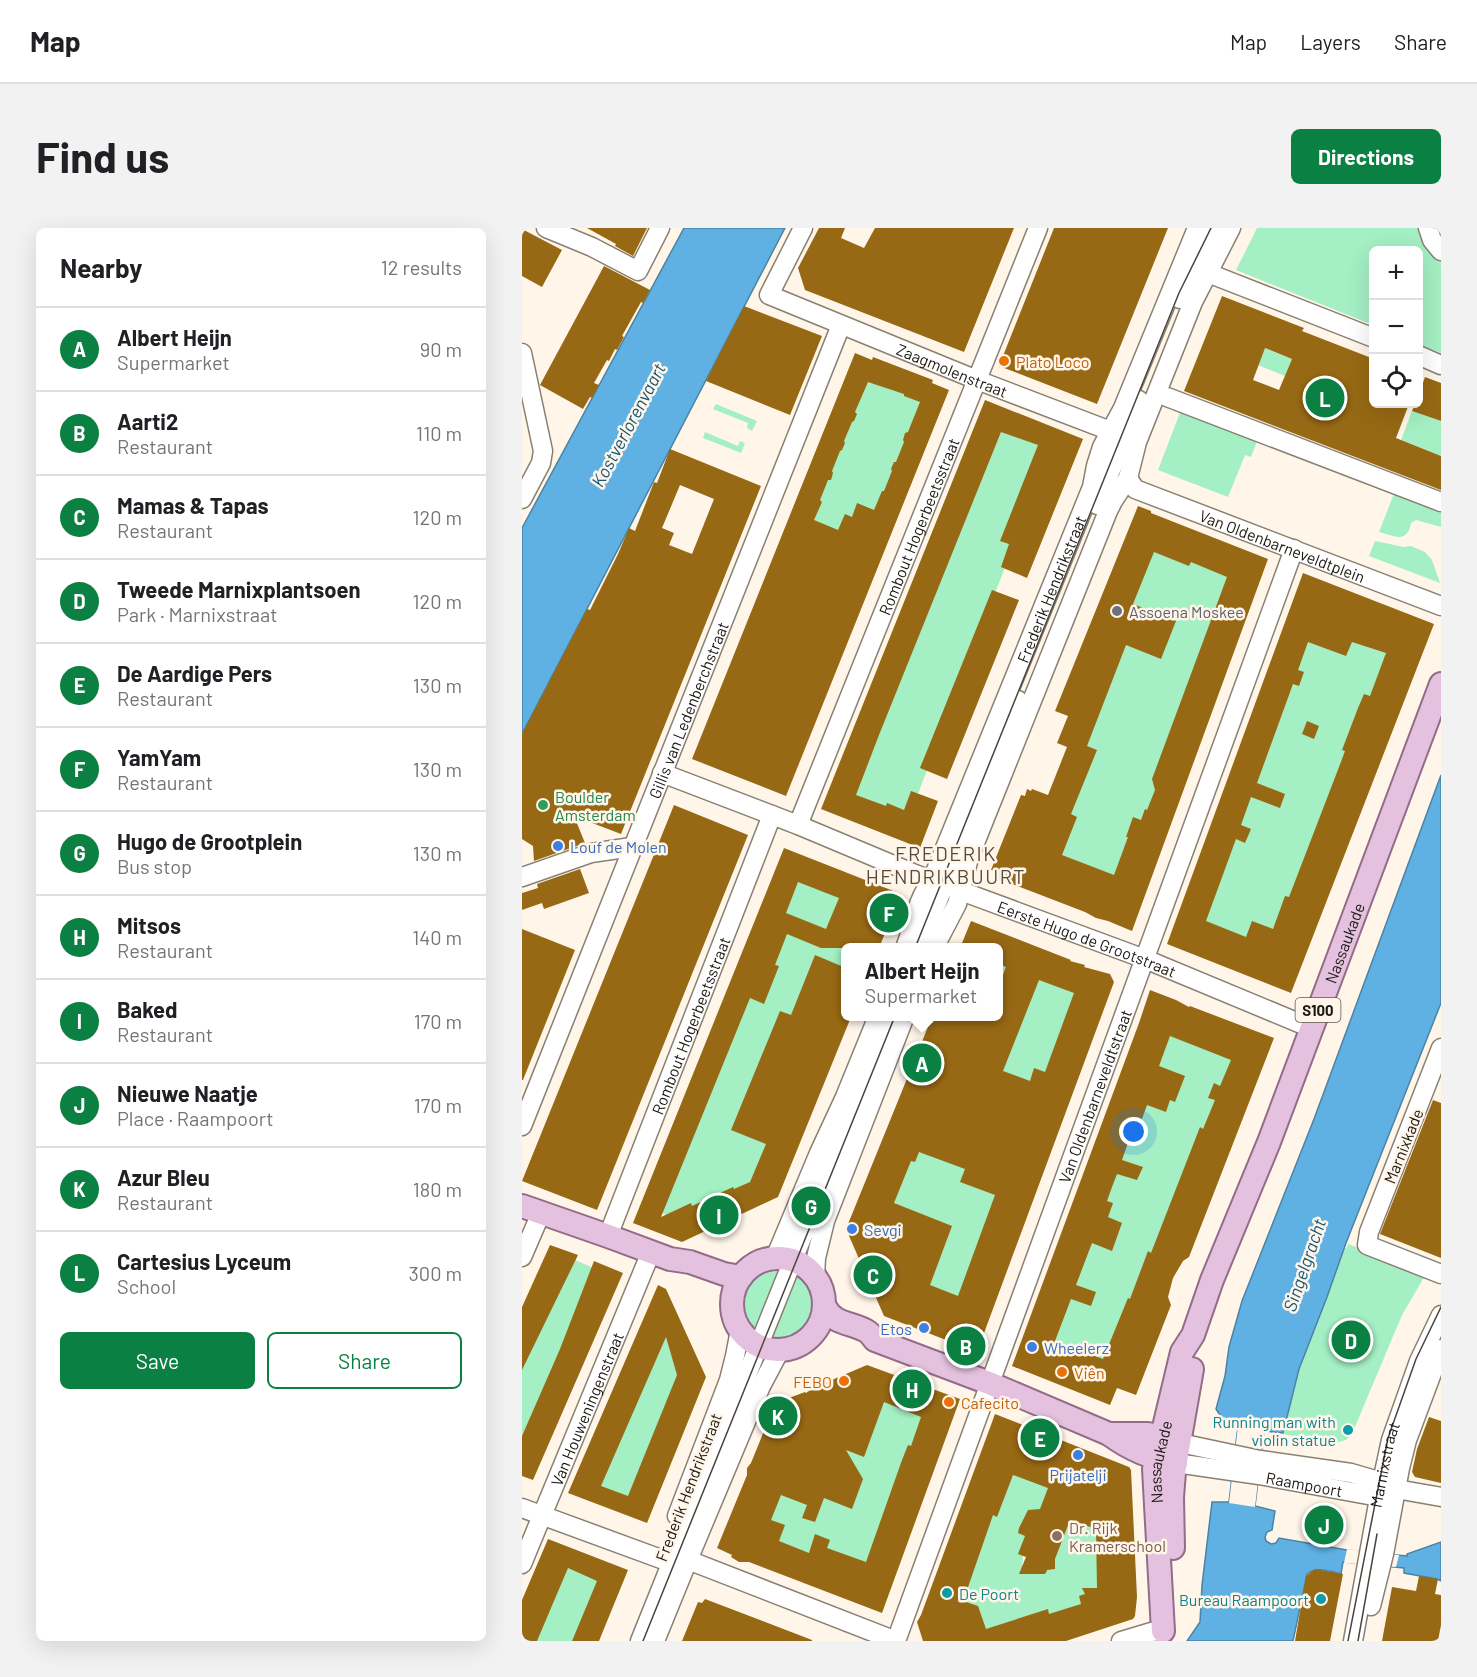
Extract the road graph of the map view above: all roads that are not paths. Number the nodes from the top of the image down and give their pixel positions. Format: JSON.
{"nodes":[{"id":1,"x":546,"y":228,"type":"edge"},
{"id":2,"x":660,"y":228,"type":"edge"},
{"id":3,"x":803,"y":228,"type":"edge"},
{"id":4,"x":1038,"y":228,"type":"edge"},
{"id":5,"x":1197,"y":228,"type":"edge"},
{"id":6,"x":1215,"y":228,"type":"edge"},
{"id":7,"x":1231,"y":228,"type":"edge"},
{"id":8,"x":1428,"y":228,"type":"edge"},
{"id":9,"x":1441,"y":251,"type":"edge"},
{"id":10,"x":1208,"y":273,"type":"junction"},
{"id":11,"x":841,"y":325,"type":"junction"},
{"id":12,"x":1369,"y":336,"type":"edge"},
{"id":13,"x":522,"y":353,"type":"edge"},
{"id":14,"x":1423,"y":357,"type":"edge"},
{"id":15,"x":1441,"y":364,"type":"edge"},
{"id":16,"x":977,"y":380,"type":"junction"},
{"id":17,"x":1167,"y":397,"type":"dead end"},
{"id":18,"x":1124,"y":436,"type":"junction"},
{"id":19,"x":1128,"y":478,"type":"junction"},
{"id":20,"x":522,"y":499,"type":"edge"},
{"id":21,"x":1441,"y":502,"type":"edge"},
{"id":22,"x":1294,"y":549,"type":"junction"},
{"id":23,"x":1441,"y":606,"type":"edge"},
{"id":24,"x":1441,"y":684,"type":"edge"},
{"id":25,"x":662,"y":773,"type":"junction"},
{"id":26,"x":772,"y":815,"type":"junction"},
{"id":27,"x":798,"y":825,"type":"junction"},
{"id":28,"x":632,"y":847,"type":"junction"},
{"id":29,"x":522,"y":878,"type":"edge"},
{"id":30,"x":945,"y":884,"type":"junction"},
{"id":31,"x":908,"y":943,"type":"edge"},
{"id":32,"x":921,"y":943,"type":"edge"},
{"id":33,"x":937,"y":943,"type":"edge"},
{"id":34,"x":1146,"y":959,"type":"junction"},
{"id":35,"x":876,"y":1021,"type":"edge"},
{"id":36,"x":889,"y":1021,"type":"edge"},
{"id":37,"x":903,"y":1021,"type":"edge"},
{"id":38,"x":1311,"y":1028,"type":"junction"},
{"id":39,"x":1441,"y":1048,"type":"edge"},
{"id":40,"x":1437,"y":1072,"type":"edge"},
{"id":41,"x":522,"y":1126,"type":"edge"},
{"id":42,"x":527,"y":1207,"type":"edge"},
{"id":43,"x":608,"y":1236,"type":"junction"},
{"id":44,"x":661,"y":1256,"type":"junction"},
{"id":45,"x":522,"y":1257,"type":"edge"},
{"id":46,"x":784,"y":1259,"type":"junction"},
{"id":47,"x":1441,"y":1274,"type":"edge"},
{"id":48,"x":741,"y":1276,"type":"junction"},
{"id":49,"x":815,"y":1276,"type":"junction"},
{"id":50,"x":732,"y":1298,"type":"junction"},
{"id":51,"x":825,"y":1308,"type":"junction"},
{"id":52,"x":1441,"y":1315,"type":"edge"},
{"id":53,"x":740,"y":1330,"type":"junction"},
{"id":54,"x":814,"y":1334,"type":"junction"},
{"id":55,"x":875,"y":1340,"type":"junction"},
{"id":56,"x":769,"y":1348,"type":"junction"},
{"id":57,"x":1441,"y":1349,"type":"edge"},
{"id":58,"x":988,"y":1383,"type":"junction"},
{"id":59,"x":1168,"y":1450,"type":"junction"},
{"id":60,"x":1259,"y":1468,"type":"junction"},
{"id":61,"x":1386,"y":1489,"type":"junction"},
{"id":62,"x":1441,"y":1497,"type":"edge"},
{"id":63,"x":522,"y":1508,"type":"edge"},
{"id":64,"x":543,"y":1516,"type":"junction"},
{"id":65,"x":673,"y":1560,"type":"junction"},
{"id":66,"x":522,"y":1564,"type":"edge"},
{"id":67,"x":1355,"y":1632,"type":"edge"},
{"id":68,"x":1162,"y":1636,"type":"edge"},
{"id":69,"x":627,"y":1641,"type":"edge"},
{"id":70,"x":640,"y":1641,"type":"edge"},
{"id":71,"x":655,"y":1641,"type":"edge"},
{"id":72,"x":896,"y":1641,"type":"edge"},
{"id":73,"x":1121,"y":1641,"type":"edge"}],
"edges":[{"from":1,"to":2,"type":"street"},
{"from":3,"to":11,"type":"street","name":"Zaagmolenstraat"},
{"from":4,"to":16,"type":"street","name":"Rombout Hogerbeetsstraat"},
{"from":5,"to":18,"type":"street","name":"Frederik Hendrikstraat"},
{"from":6,"to":18,"type":"street","name":"Frederik Hendrikstraat"},
{"from":7,"to":10,"type":"street","name":"Frederik Hendrikstraat"},
{"from":8,"to":9,"type":"street"},
{"from":10,"to":12,"type":"street"},
{"from":10,"to":18,"type":"street","name":"Frederik Hendrikstraat"},
{"from":11,"to":16,"type":"street","name":"Zaagmolenstraat"},
{"from":11,"to":25,"type":"street","name":"Gillis van Ledenberchstraat"},
{"from":13,"to":20,"type":"street"},
{"from":14,"to":15,"type":"street"},
{"from":16,"to":18,"type":"street","name":"Zaagmolenstraat"},
{"from":16,"to":27,"type":"street","name":"Rombout Hogerbeetsstraat"},
{"from":17,"to":21,"type":"street"},
{"from":18,"to":19,"type":"street","name":"Frederik Hendrikstraat"},
{"from":18,"to":30,"type":"street","name":"Frederik Hendrikstraat"},
{"from":19,"to":22,"type":"street","name":"Van Oldenbarneveldtplein"},
{"from":19,"to":30,"type":"street","name":"Frederik Hendrikstraat"},
{"from":22,"to":23,"type":"street","name":"Van Oldenbarneveldtplein"},
{"from":22,"to":34,"type":"street","name":"Van Oldenbarneveldtstraat"},
{"from":24,"to":38,"type":"main road","name":"Nassaukade","number":"S100"},
{"from":25,"to":26,"type":"street","name":"Eerste Hugo de Grootstraat"},
{"from":25,"to":28,"type":"street","name":"Gillis van Ledenberchstraat"},
{"from":26,"to":27,"type":"street","name":"Eerste Hugo de Grootstraat"},
{"from":26,"to":43,"type":"street","name":"Rombout Hogerbeetsstraat"},
{"from":27,"to":30,"type":"street","name":"Eerste Hugo de Grootstraat"},
{"from":28,"to":29,"type":"street"},
{"from":28,"to":41,"type":"street","name":"Gillis van Ledenberchstraat"},
{"from":30,"to":31,"type":"street","name":"Frederik Hendrikstraat"},
{"from":30,"to":32,"type":"street","name":"Frederik Hendrikstraat"},
{"from":30,"to":33,"type":"street","name":"Frederik Hendrikstraat"},
{"from":30,"to":34,"type":"street","name":"Eerste Hugo de Grootstraat"},
{"from":34,"to":38,"type":"street","name":"Eerste Hugo de Grootstraat"},
{"from":34,"to":58,"type":"street","name":"Van Oldenbarneveldtstraat"},
{"from":35,"to":46,"type":"street"},
{"from":36,"to":46,"type":"street"},
{"from":37,"to":49,"type":"street"},
{"from":38,"to":59,"type":"main road","name":"Nassaukade","number":"S100"},
{"from":39,"to":40,"type":"street","name":"Marnixkade"},
{"from":40,"to":47,"type":"street","name":"Marnixkade"},
{"from":42,"to":43,"type":"main road"},
{"from":42,"to":45,"type":"street"},
{"from":43,"to":44,"type":"main road"},
{"from":44,"to":48,"type":"main road"},
{"from":44,"to":50,"type":"main road"},
{"from":44,"to":64,"type":"street","name":"Van Houweningenstraat"},
{"from":46,"to":48,"type":"main road"},
{"from":46,"to":49,"type":"main road"},
{"from":46,"to":56,"type":"street","name":"Frederik Hendrikstraat"},
{"from":48,"to":50,"type":"main road"},
{"from":49,"to":51,"type":"main road"},
{"from":50,"to":53,"type":"main road"},
{"from":51,"to":54,"type":"main road"},
{"from":51,"to":55,"type":"main road"},
{"from":52,"to":61,"type":"street","name":"Marnixstraat"},
{"from":53,"to":56,"type":"main road"},
{"from":53,"to":65,"type":"street","name":"Frederik Hendrikstraat"},
{"from":54,"to":55,"type":"main road"},
{"from":54,"to":56,"type":"main road"},
{"from":55,"to":58,"type":"main road"},
{"from":56,"to":65,"type":"street","name":"Frederik Hendrikstraat"},
{"from":57,"to":61,"type":"street","name":"Marnixstraat"},
{"from":58,"to":59,"type":"main road"},
{"from":58,"to":72,"type":"street","name":"Van Oldenbarneveldtstraat"},
{"from":59,"to":60,"type":"street","name":"Raampoort"},
{"from":59,"to":68,"type":"main road","name":"Nassaukade","number":"S100"},
{"from":60,"to":61,"type":"street","name":"Raampoort"},
{"from":60,"to":61,"type":"street","name":"Raampoort"},
{"from":61,"to":62,"type":"street"},
{"from":61,"to":67,"type":"street","name":"Marnixstraat"},
{"from":63,"to":64,"type":"street"},
{"from":64,"to":65,"type":"street"},
{"from":64,"to":66,"type":"street","name":"Van Houweningenstraat"},
{"from":65,"to":69,"type":"street","name":"Frederik Hendrikstraat"},
{"from":65,"to":70,"type":"street","name":"Frederik Hendrikstraat"},
{"from":65,"to":71,"type":"street","name":"Frederik Hendrikstraat"},
{"from":65,"to":72,"type":"street"},
{"from":68,"to":73,"type":"street"}]}
